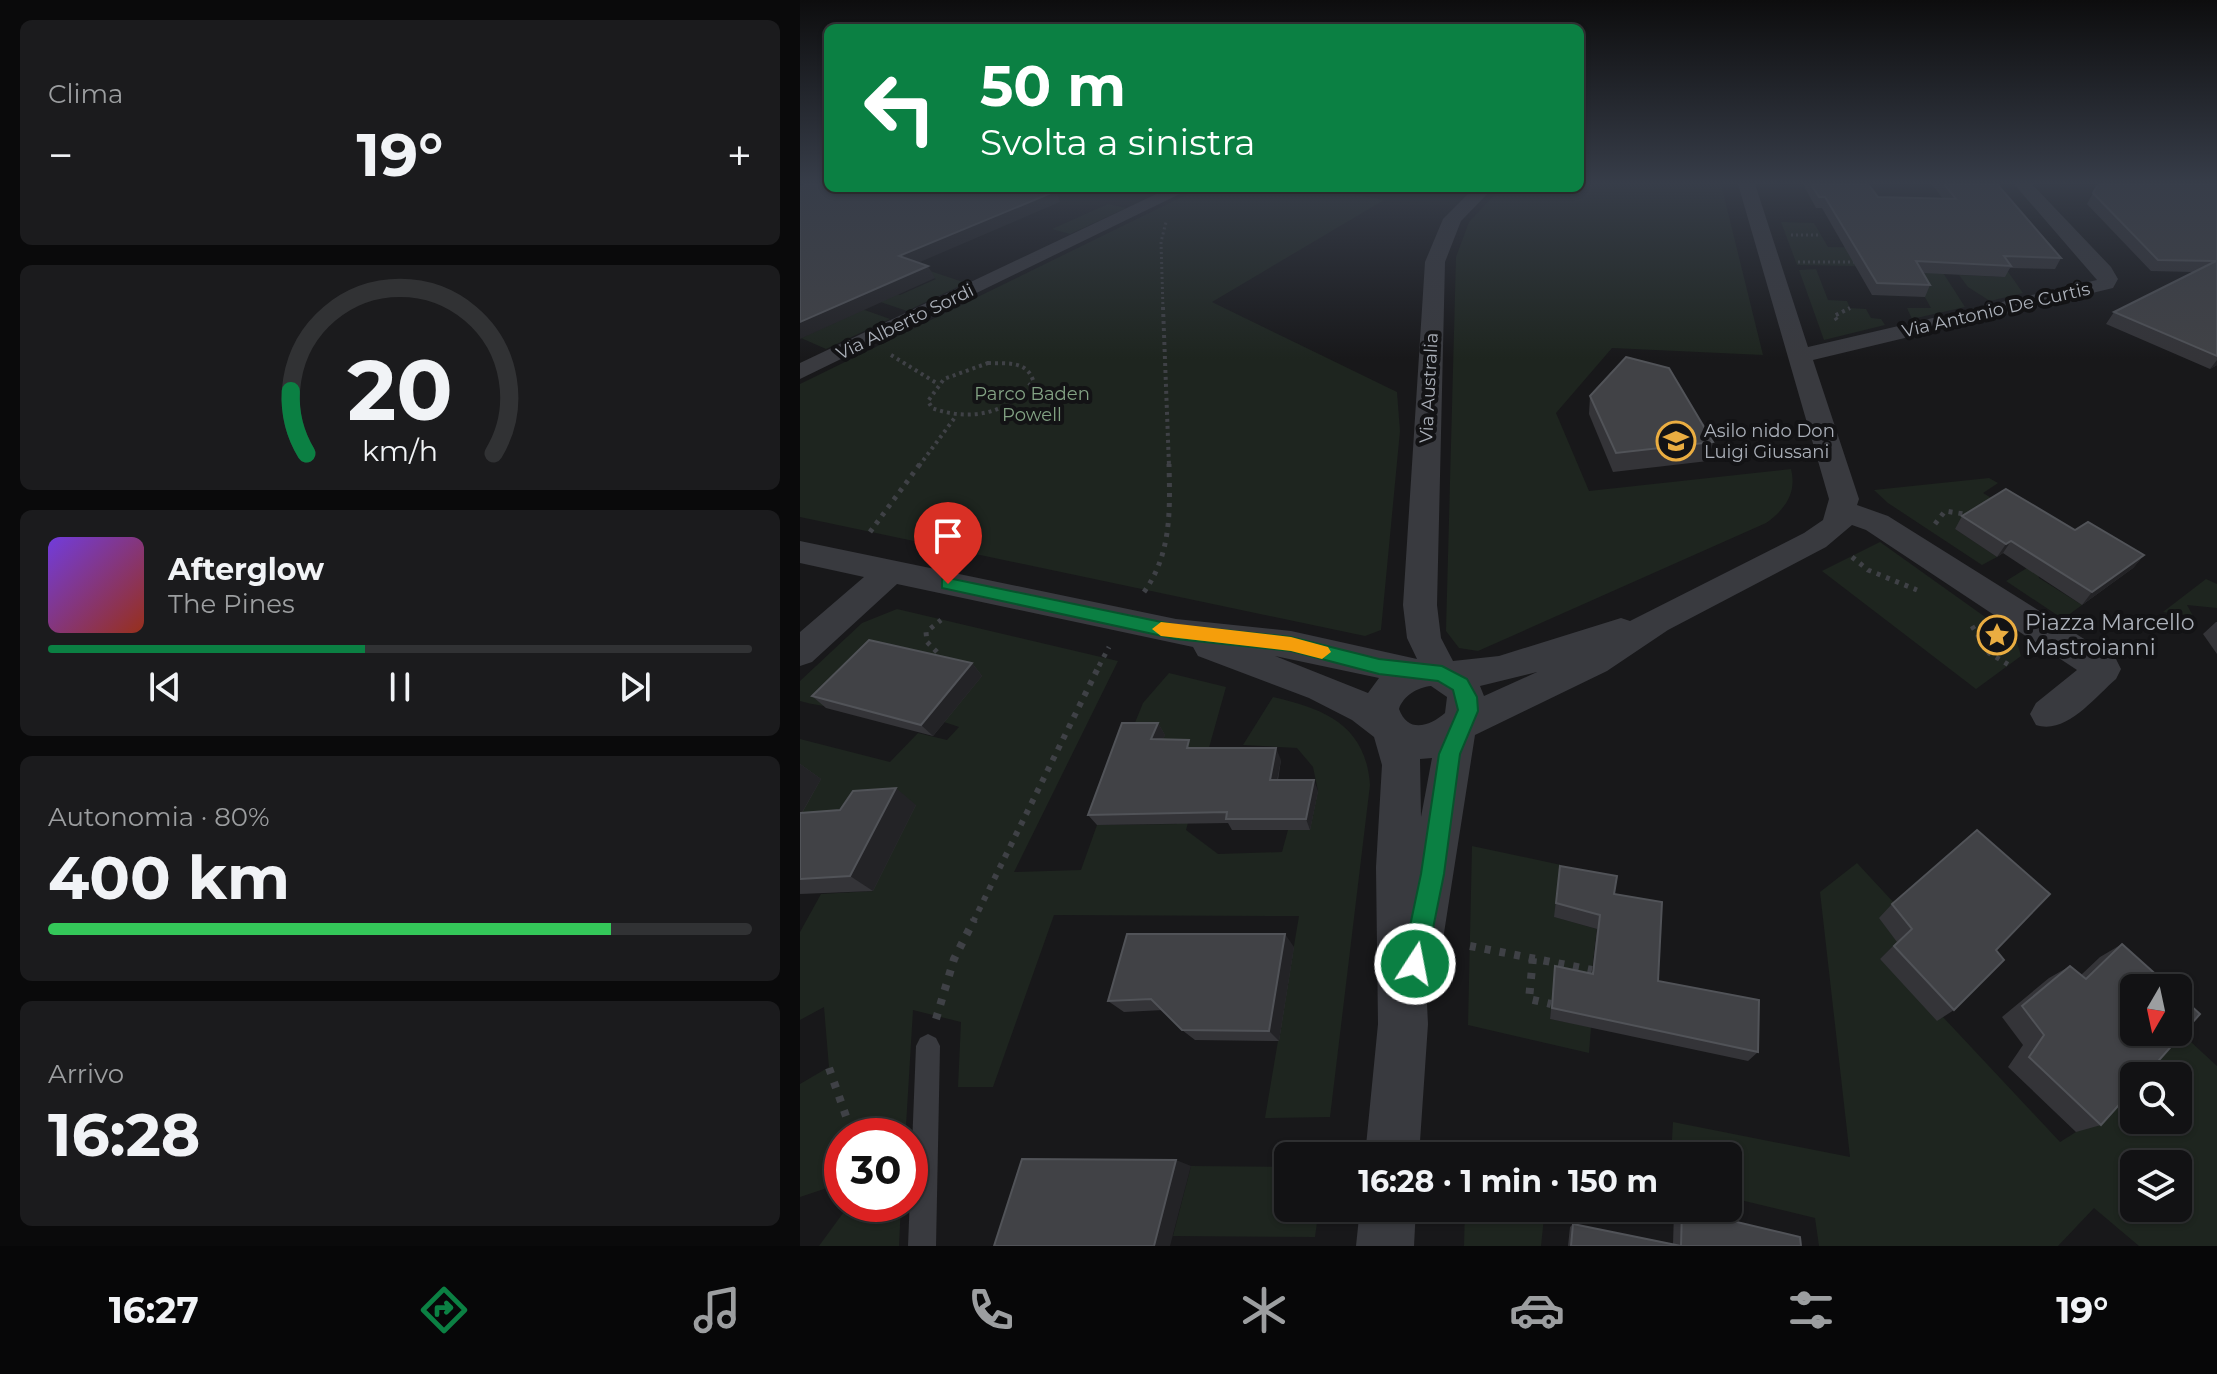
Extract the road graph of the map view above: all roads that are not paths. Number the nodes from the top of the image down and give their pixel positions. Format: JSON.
{"nodes":[{"id":1,"x":1068,"y":242,"type":"edge"},
{"id":2,"x":1443,"y":242,"type":"edge"},
{"id":3,"x":1765,"y":242,"type":"edge"},
{"id":4,"x":2077,"y":242,"type":"edge"},
{"id":5,"x":1801,"y":356,"type":"junction"},
{"id":6,"x":800,"y":372,"type":"edge"},
{"id":7,"x":1844,"y":511,"type":"junction"},
{"id":8,"x":800,"y":552,"type":"edge"},
{"id":9,"x":890,"y":572,"type":"junction"},
{"id":10,"x":1656,"y":621,"type":"junction"},
{"id":11,"x":1176,"y":632,"type":"junction"},
{"id":12,"x":800,"y":652,"type":"edge"},
{"id":13,"x":1420,"y":676,"type":"junction"},
{"id":14,"x":2049,"y":714,"type":"dead end"},
{"id":15,"x":1459,"y":726,"type":"junction"},
{"id":16,"x":1388,"y":727,"type":"junction"},
{"id":17,"x":1403,"y":1024,"type":"junction"},
{"id":18,"x":928,"y":1046,"type":"road end"},
{"id":19,"x":1393,"y":1142,"type":"edge"},
{"id":20,"x":1387,"y":1222,"type":"edge"},
{"id":21,"x":922,"y":1246,"type":"edge"},
{"id":22,"x":1385,"y":1246,"type":"edge"}],
"edges":[{"from":1,"to":6,"type":"street","name":"Via Alberto Sordi"},
{"from":2,"to":13,"type":"street","name":"Via Australia"},
{"from":3,"to":5,"type":"street"},
{"from":4,"to":5,"type":"street","name":"Via Antonio De Curtis"},
{"from":5,"to":7,"type":"street"},
{"from":7,"to":10,"type":"street"},
{"from":7,"to":14,"type":"street"},
{"from":8,"to":9,"type":"street"},
{"from":9,"to":11,"type":"street"},
{"from":9,"to":12,"type":"street"},
{"from":10,"to":13,"type":"street"},
{"from":10,"to":15,"type":"street"},
{"from":11,"to":13,"type":"street"},
{"from":11,"to":16,"type":"street"},
{"from":13,"to":15,"type":"street"},
{"from":13,"to":16,"type":"street"},
{"from":15,"to":16,"type":"street"},
{"from":15,"to":17,"type":"street"},
{"from":16,"to":17,"type":"street"},
{"from":17,"to":19,"type":"street"},
{"from":18,"to":21,"type":"lane"},
{"from":20,"to":22,"type":"street"}]}
